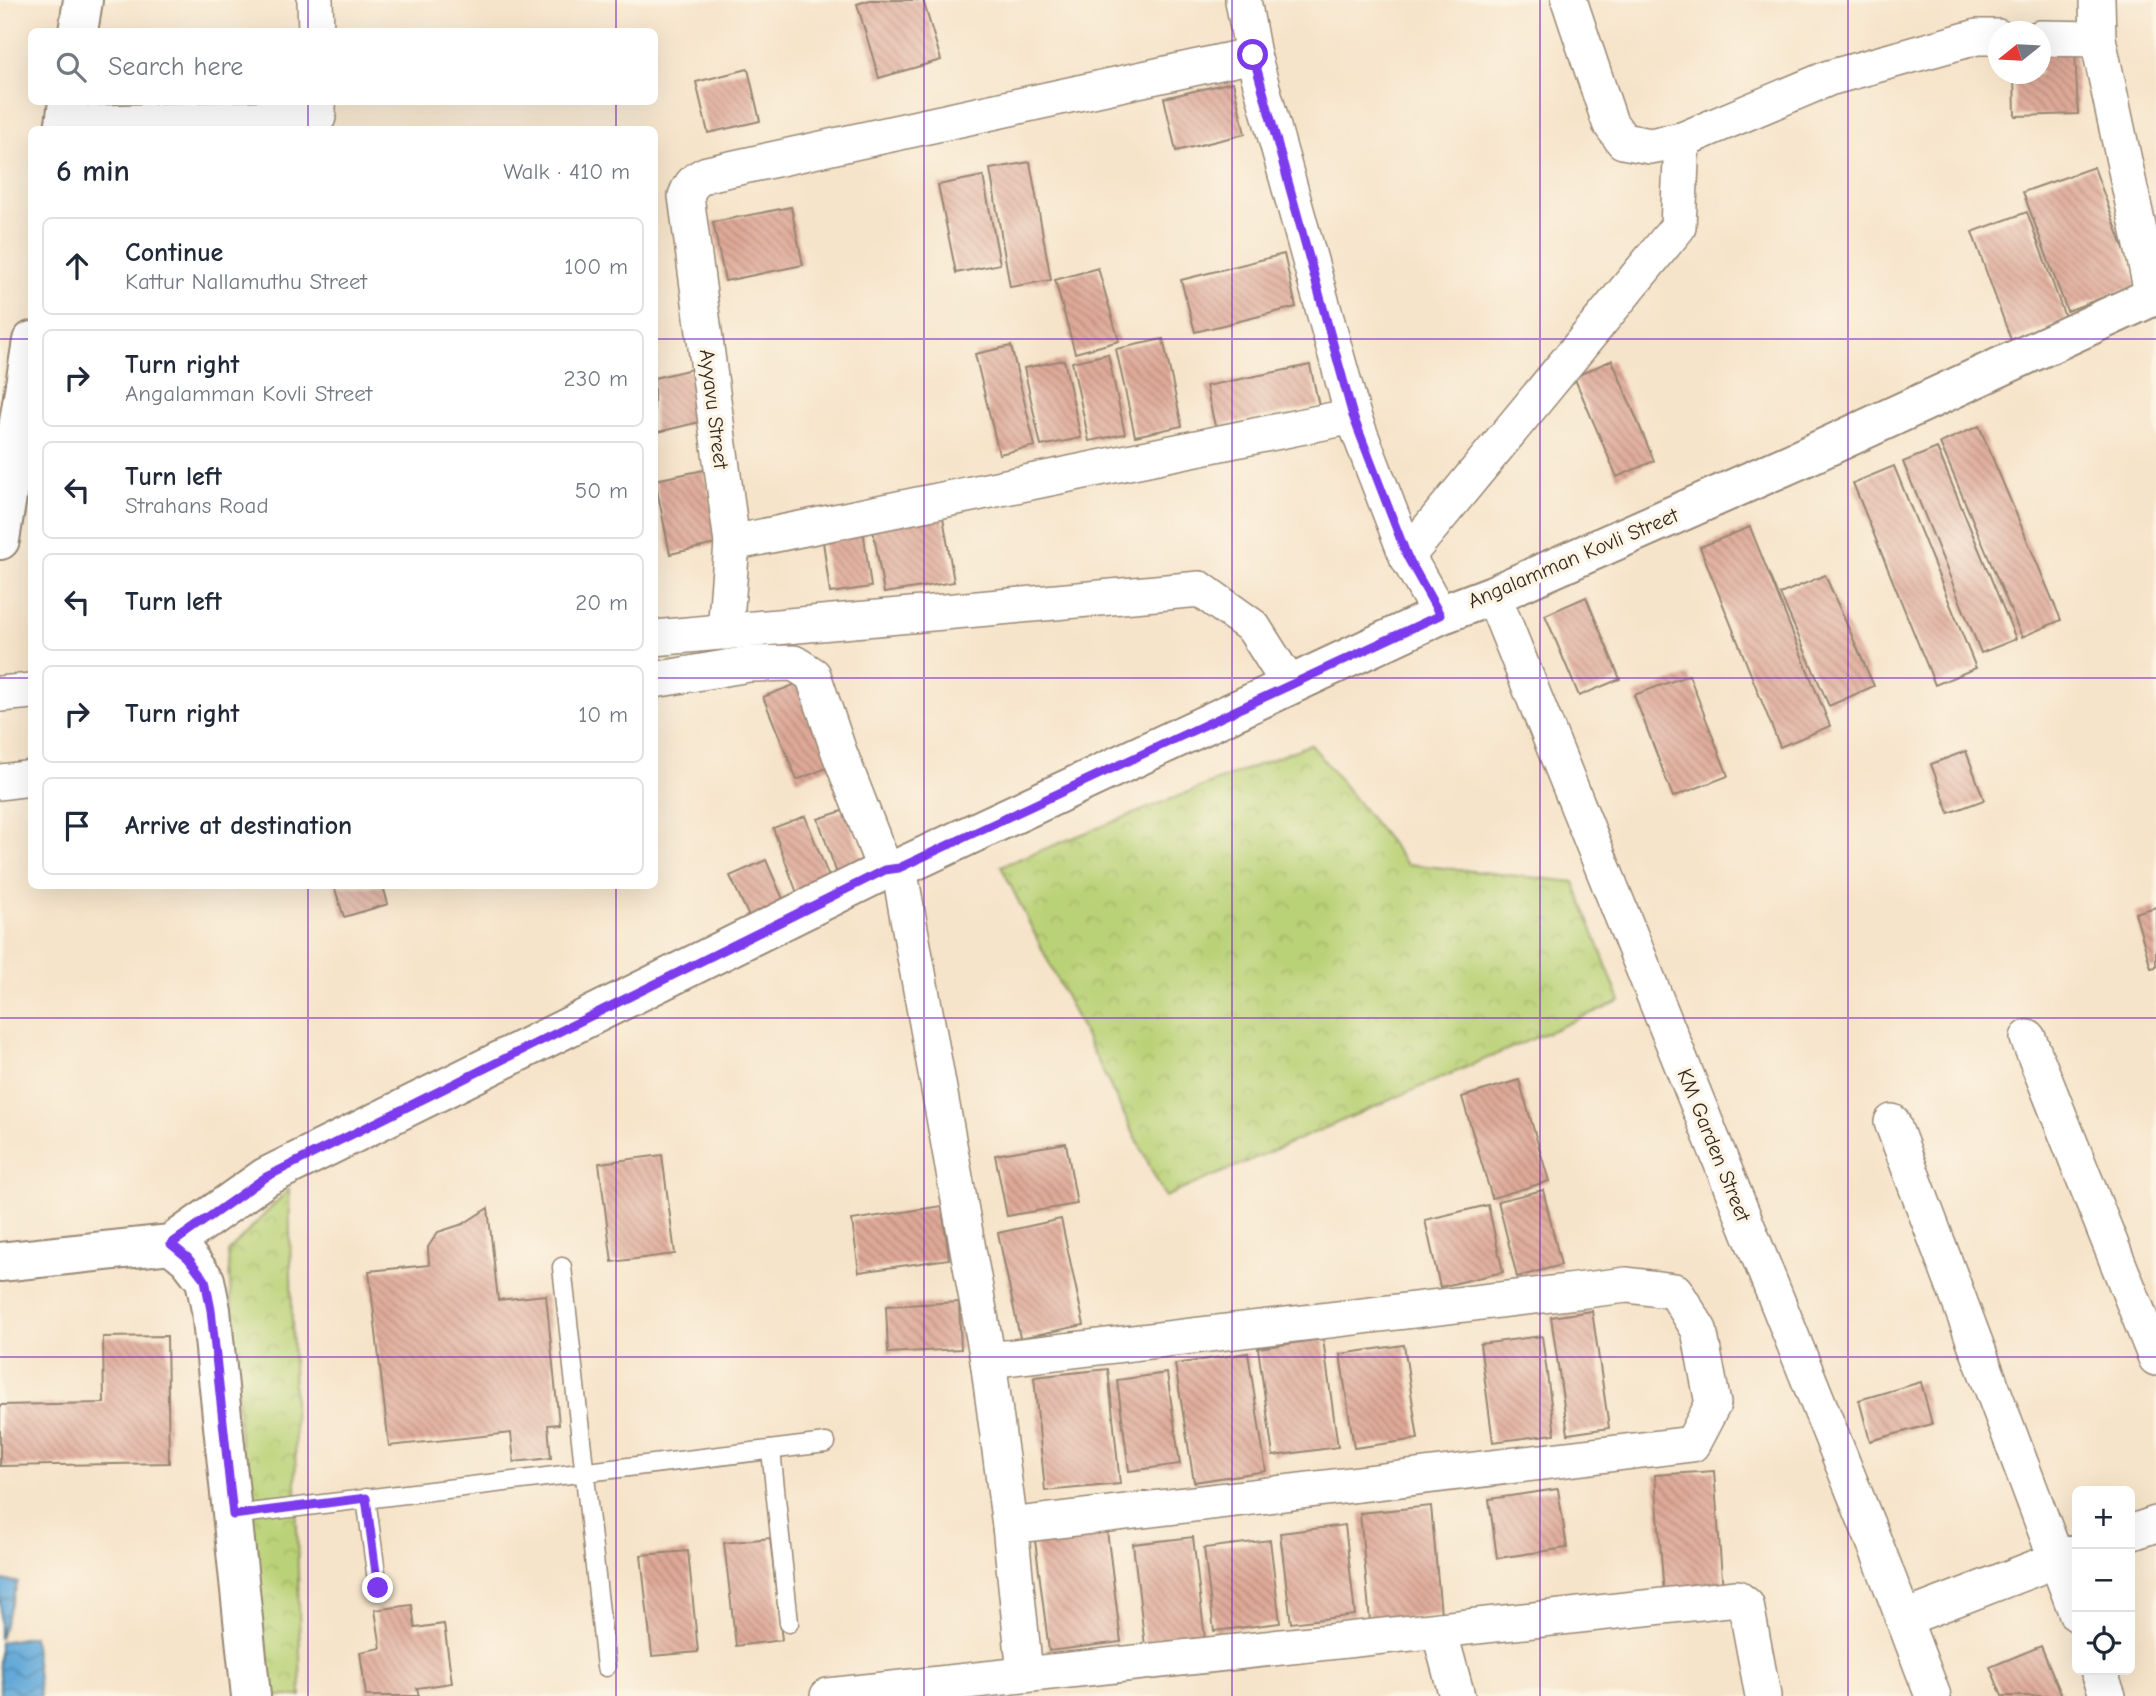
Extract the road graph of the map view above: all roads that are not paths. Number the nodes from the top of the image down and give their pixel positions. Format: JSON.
{"nodes":[{"id":1,"x":83,"y":0,"type":"edge"},
{"id":2,"x":316,"y":0,"type":"edge"},
{"id":3,"x":1569,"y":0,"type":"edge"},
{"id":4,"x":2097,"y":0,"type":"edge"},
{"id":5,"x":1253,"y":3,"type":"edge"},
{"id":6,"x":79,"y":28,"type":"edge"},
{"id":7,"x":316,"y":28,"type":"edge"},
{"id":8,"x":1988,"y":37,"type":"edge"},
{"id":9,"x":2051,"y":38,"type":"edge"},
{"id":10,"x":2098,"y":39,"type":"junction"},
{"id":11,"x":1253,"y":55,"type":"junction"},
{"id":12,"x":318,"y":105,"type":"edge"},
{"id":13,"x":66,"y":118,"type":"edge"},
{"id":14,"x":1682,"y":140,"type":"junction"},
{"id":15,"x":2155,"y":298,"type":"edge"},
{"id":16,"x":28,"y":366,"type":"edge"},
{"id":17,"x":1353,"y":416,"type":"junction"},
{"id":18,"x":0,"y":540,"type":"edge"},
{"id":19,"x":732,"y":544,"type":"junction"},
{"id":20,"x":1407,"y":556,"type":"junction"},
{"id":21,"x":1493,"y":595,"type":"junction"},
{"id":22,"x":1440,"y":615,"type":"junction"},
{"id":23,"x":724,"y":632,"type":"junction"},
{"id":24,"x":658,"y":638,"type":"edge"},
{"id":25,"x":658,"y":679,"type":"edge"},
{"id":26,"x":1289,"y":684,"type":"junction"},
{"id":27,"x":28,"y":691,"type":"edge"},
{"id":28,"x":0,"y":694,"type":"edge"},
{"id":29,"x":28,"y":778,"type":"edge"},
{"id":30,"x":0,"y":782,"type":"edge"},
{"id":31,"x":892,"y":869,"type":"junction"},
{"id":32,"x":2028,"y":1038,"type":"dead end"},
{"id":33,"x":1892,"y":1122,"type":"dead end"},
{"id":34,"x":171,"y":1244,"type":"junction"},
{"id":35,"x":0,"y":1262,"type":"edge"},
{"id":36,"x":562,"y":1267,"type":"dead end"},
{"id":37,"x":2156,"y":1358,"type":"edge"},
{"id":38,"x":988,"y":1360,"type":"junction"},
{"id":39,"x":826,"y":1443,"type":"dead end"},
{"id":40,"x":771,"y":1450,"type":"junction"},
{"id":41,"x":583,"y":1472,"type":"junction"},
{"id":42,"x":366,"y":1498,"type":"junction"},
{"id":43,"x":233,"y":1515,"type":"junction"},
{"id":44,"x":2156,"y":1524,"type":"edge"},
{"id":45,"x":1010,"y":1526,"type":"junction"},
{"id":46,"x":2135,"y":1531,"type":"edge"},
{"id":47,"x":2067,"y":1555,"type":"edge"},
{"id":48,"x":378,"y":1588,"type":"dead end"},
{"id":49,"x":2077,"y":1612,"type":"edge"},
{"id":50,"x":1903,"y":1619,"type":"junction"},
{"id":51,"x":789,"y":1623,"type":"dead end"},
{"id":52,"x":1439,"y":1630,"type":"junction"},
{"id":53,"x":606,"y":1667,"type":"dead end"},
{"id":54,"x":1025,"y":1674,"type":"junction"},
{"id":55,"x":2100,"y":1675,"type":"edge"},
{"id":56,"x":251,"y":1696,"type":"edge"},
{"id":57,"x":828,"y":1696,"type":"edge"},
{"id":58,"x":1457,"y":1696,"type":"edge"},
{"id":59,"x":1763,"y":1696,"type":"edge"},
{"id":60,"x":1933,"y":1696,"type":"edge"},
{"id":61,"x":2108,"y":1696,"type":"edge"}],
"edges":[{"from":1,"to":6,"type":"street"},
{"from":2,"to":7,"type":"street"},
{"from":3,"to":14,"type":"street"},
{"from":4,"to":10,"type":"street"},
{"from":5,"to":11,"type":"street"},
{"from":8,"to":14,"type":"street"},
{"from":9,"to":10,"type":"street"},
{"from":10,"to":15,"type":"street"},
{"from":11,"to":17,"type":"street"},
{"from":11,"to":19,"type":"street","name":"Ayyavu Street"},
{"from":12,"to":13,"type":"street"},
{"from":14,"to":20,"type":"street"},
{"from":15,"to":21,"type":"street","name":"Angalamman Kovli Street"},
{"from":16,"to":18,"type":"street"},
{"from":17,"to":19,"type":"street"},
{"from":17,"to":20,"type":"street"},
{"from":19,"to":23,"type":"street","name":"Ayyavu Street"},
{"from":20,"to":22,"type":"street"},
{"from":21,"to":22,"type":"street","name":"Angalamman Kovli Street"},
{"from":21,"to":50,"type":"street","name":"KM Garden Street"},
{"from":22,"to":26,"type":"street","name":"Angalamman Kovli Street"},
{"from":23,"to":24,"type":"street"},
{"from":23,"to":26,"type":"street"},
{"from":25,"to":31,"type":"street"},
{"from":26,"to":31,"type":"street","name":"Angalamman Kovli Street"},
{"from":27,"to":28,"type":"street"},
{"from":29,"to":30,"type":"street"},
{"from":31,"to":34,"type":"street","name":"Angalamman Kovli Street"},
{"from":31,"to":38,"type":"street"},
{"from":32,"to":37,"type":"street"},
{"from":33,"to":47,"type":"street"},
{"from":34,"to":35,"type":"street"},
{"from":34,"to":43,"type":"street"},
{"from":36,"to":41,"type":"lane"},
{"from":38,"to":45,"type":"street"},
{"from":38,"to":45,"type":"street"},
{"from":39,"to":40,"type":"lane"},
{"from":40,"to":41,"type":"lane"},
{"from":40,"to":51,"type":"lane"},
{"from":41,"to":42,"type":"lane"},
{"from":41,"to":53,"type":"lane"},
{"from":42,"to":43,"type":"lane"},
{"from":42,"to":48,"type":"lane"},
{"from":43,"to":56,"type":"street"},
{"from":44,"to":46,"type":"street"},
{"from":45,"to":54,"type":"street"},
{"from":47,"to":49,"type":"street"},
{"from":47,"to":50,"type":"street"},
{"from":50,"to":60,"type":"street","name":"KM Garden Street"},
{"from":52,"to":54,"type":"street"},
{"from":52,"to":58,"type":"street"},
{"from":52,"to":59,"type":"street"},
{"from":54,"to":57,"type":"street"},
{"from":55,"to":61,"type":"street"}]}
